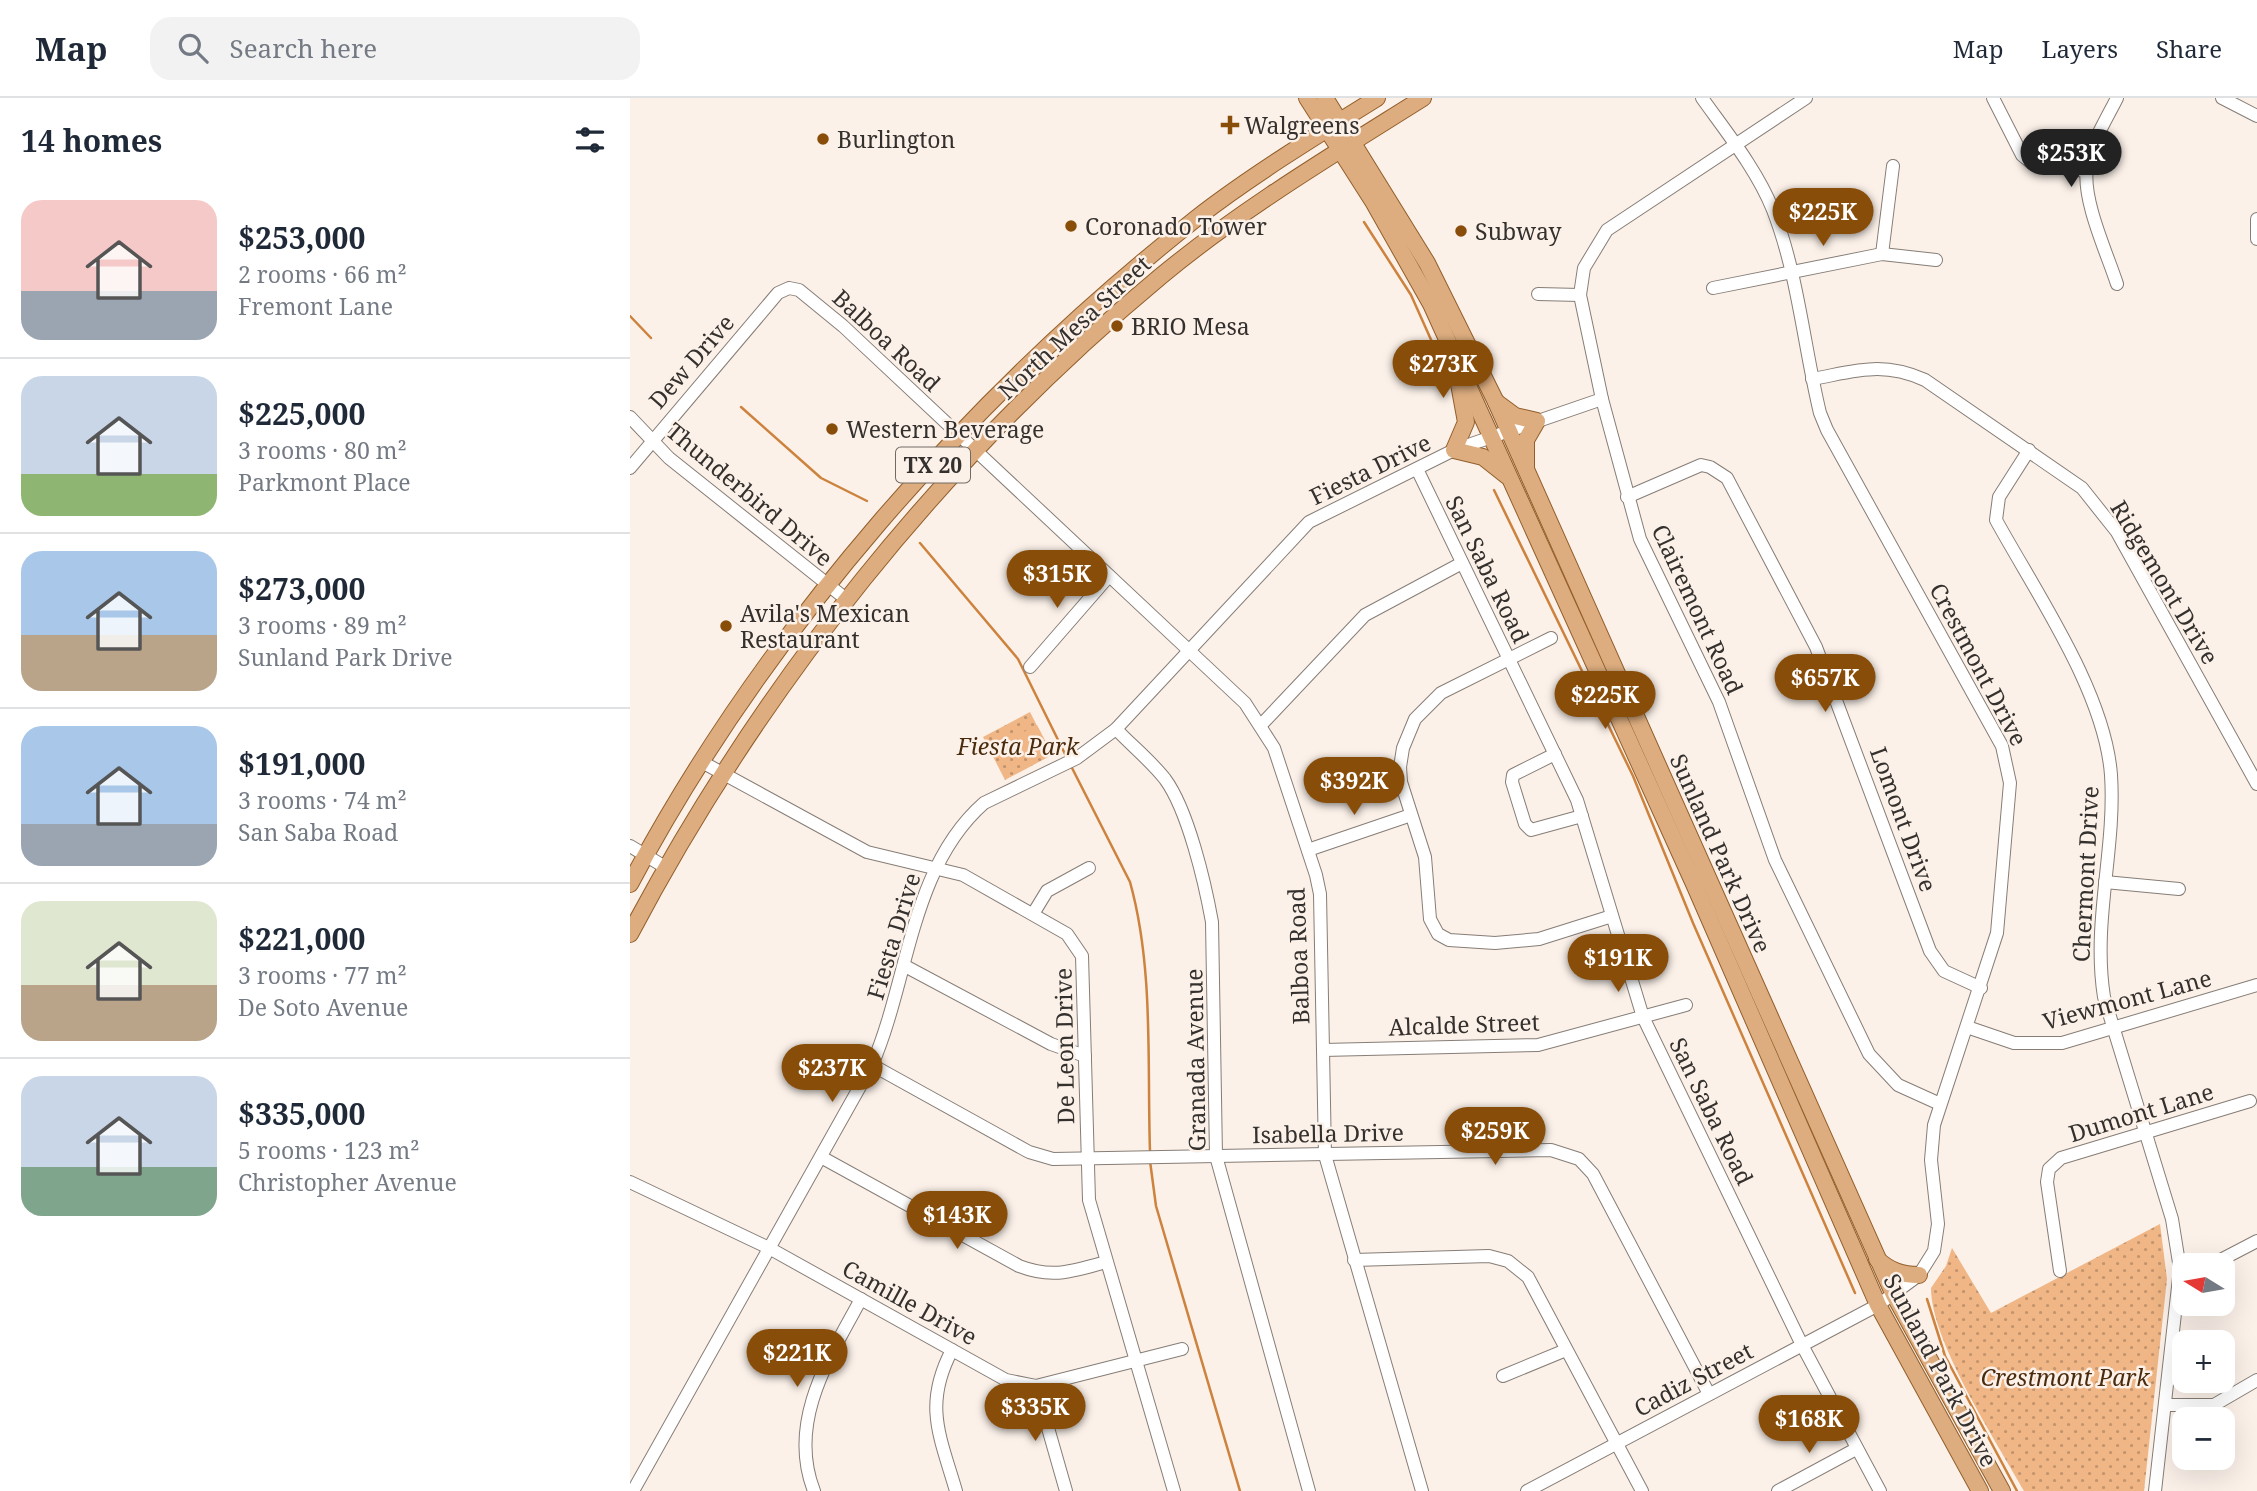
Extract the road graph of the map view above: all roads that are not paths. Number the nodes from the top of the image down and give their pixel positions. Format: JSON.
{"nodes":[{"id":1,"x":1307,"y":98,"type":"edge"},
{"id":2,"x":1325,"y":98,"type":"edge"},
{"id":3,"x":1377,"y":98,"type":"edge"},
{"id":4,"x":1423,"y":98,"type":"edge"},
{"id":5,"x":1702,"y":98,"type":"edge"},
{"id":6,"x":1806,"y":98,"type":"edge"},
{"id":7,"x":1993,"y":98,"type":"edge"},
{"id":8,"x":2118,"y":98,"type":"edge"},
{"id":9,"x":2222,"y":98,"type":"edge"},
{"id":10,"x":2257,"y":116,"type":"edge"},
{"id":11,"x":1333,"y":126,"type":"junction"},
{"id":12,"x":1735,"y":144,"type":"junction"},
{"id":13,"x":1347,"y":147,"type":"junction"},
{"id":14,"x":1893,"y":166,"type":"dead end"},
{"id":15,"x":2087,"y":171,"type":"junction"},
{"id":16,"x":1200,"y":216,"type":"junction"},
{"id":17,"x":2257,"y":219,"type":"edge"},
{"id":18,"x":1211,"y":237,"type":"junction"},
{"id":19,"x":2257,"y":239,"type":"edge"},
{"id":20,"x":1882,"y":254,"type":"junction"},
{"id":21,"x":1936,"y":260,"type":"dead end"},
{"id":22,"x":1420,"y":267,"type":"junction"},
{"id":23,"x":1790,"y":272,"type":"junction"},
{"id":24,"x":2117,"y":284,"type":"dead end"},
{"id":25,"x":789,"y":288,"type":"joint"},
{"id":26,"x":1713,"y":288,"type":"dead end"},
{"id":27,"x":1538,"y":294,"type":"dead end"},
{"id":28,"x":1580,"y":295,"type":"junction"},
{"id":29,"x":1056,"y":337,"type":"junction"},
{"id":30,"x":1454,"y":353,"type":"junction"},
{"id":31,"x":1071,"y":356,"type":"junction"},
{"id":32,"x":1812,"y":379,"type":"junction"},
{"id":33,"x":1602,"y":400,"type":"junction"},
{"id":34,"x":1496,"y":402,"type":"junction"},
{"id":35,"x":630,"y":416,"type":"edge"},
{"id":36,"x":1537,"y":421,"type":"junction"},
{"id":37,"x":1500,"y":434,"type":"junction"},
{"id":38,"x":959,"y":435,"type":"junction"},
{"id":39,"x":651,"y":441,"type":"junction"},
{"id":40,"x":1454,"y":450,"type":"junction"},
{"id":41,"x":2029,"y":450,"type":"junction"},
{"id":42,"x":975,"y":451,"type":"junction"},
{"id":43,"x":630,"y":468,"type":"edge"},
{"id":44,"x":1417,"y":469,"type":"junction"},
{"id":45,"x":1520,"y":478,"type":"junction"},
{"id":46,"x":1627,"y":497,"type":"junction"},
{"id":47,"x":1462,"y":563,"type":"junction"},
{"id":48,"x":1109,"y":576,"type":"junction"},
{"id":49,"x":828,"y":585,"type":"junction"},
{"id":50,"x":846,"y":599,"type":"junction"},
{"id":51,"x":1551,"y":638,"type":"dead end"},
{"id":52,"x":1189,"y":650,"type":"junction"},
{"id":53,"x":1508,"y":659,"type":"junction"},
{"id":54,"x":1030,"y":667,"type":"dead end"},
{"id":55,"x":1261,"y":724,"type":"junction"},
{"id":56,"x":1115,"y":729,"type":"junction"},
{"id":57,"x":1555,"y":754,"type":"junction"},
{"id":58,"x":702,"y":762,"type":"junction"},
{"id":59,"x":722,"y":774,"type":"junction"},
{"id":60,"x":2257,"y":784,"type":"edge"},
{"id":61,"x":1411,"y":815,"type":"junction"},
{"id":62,"x":1582,"y":816,"type":"junction"},
{"id":63,"x":630,"y":846,"type":"edge"},
{"id":64,"x":1308,"y":850,"type":"junction"},
{"id":65,"x":645,"y":855,"type":"junction"},
{"id":66,"x":665,"y":867,"type":"junction"},
{"id":67,"x":936,"y":868,"type":"junction"},
{"id":68,"x":1089,"y":868,"type":"dead end"},
{"id":69,"x":2105,"y":882,"type":"junction"},
{"id":70,"x":630,"y":884,"type":"edge"},
{"id":71,"x":2179,"y":889,"type":"dead end"},
{"id":72,"x":1033,"y":914,"type":"junction"},
{"id":73,"x":1612,"y":916,"type":"junction"},
{"id":74,"x":630,"y":934,"type":"edge"},
{"id":75,"x":905,"y":966,"type":"junction"},
{"id":76,"x":2257,"y":985,"type":"edge"},
{"id":77,"x":1982,"y":988,"type":"junction"},
{"id":78,"x":1686,"y":1005,"type":"dead end"},
{"id":79,"x":1643,"y":1017,"type":"junction"},
{"id":80,"x":1967,"y":1027,"type":"junction"},
{"id":81,"x":2114,"y":1028,"type":"junction"},
{"id":82,"x":1323,"y":1050,"type":"junction"},
{"id":83,"x":1085,"y":1056,"type":"junction"},
{"id":84,"x":872,"y":1065,"type":"junction"},
{"id":85,"x":2250,"y":1101,"type":"dead end"},
{"id":86,"x":1940,"y":1104,"type":"junction"},
{"id":87,"x":2146,"y":1132,"type":"junction"},
{"id":88,"x":1325,"y":1155,"type":"junction"},
{"id":89,"x":1216,"y":1156,"type":"junction"},
{"id":90,"x":821,"y":1157,"type":"junction"},
{"id":91,"x":1087,"y":1159,"type":"junction"},
{"id":92,"x":630,"y":1182,"type":"edge"},
{"id":93,"x":2257,"y":1241,"type":"edge"},
{"id":94,"x":769,"y":1248,"type":"junction"},
{"id":95,"x":2179,"y":1253,"type":"edge"},
{"id":96,"x":2234,"y":1253,"type":"edge"},
{"id":97,"x":1878,"y":1259,"type":"junction"},
{"id":98,"x":1354,"y":1261,"type":"junction"},
{"id":99,"x":1106,"y":1262,"type":"junction"},
{"id":100,"x":2060,"y":1271,"type":"dead end"},
{"id":101,"x":1919,"y":1275,"type":"junction"},
{"id":102,"x":1894,"y":1296,"type":"junction"},
{"id":103,"x":861,"y":1299,"type":"junction"},
{"id":104,"x":1878,"y":1305,"type":"junction"},
{"id":105,"x":2176,"y":1316,"type":"edge"},
{"id":106,"x":1802,"y":1345,"type":"junction"},
{"id":107,"x":1182,"y":1349,"type":"dead end"},
{"id":108,"x":952,"y":1350,"type":"junction"},
{"id":109,"x":1566,"y":1350,"type":"junction"},
{"id":110,"x":1136,"y":1361,"type":"junction"},
{"id":111,"x":1503,"y":1376,"type":"dead end"},
{"id":112,"x":2257,"y":1380,"type":"edge"},
{"id":113,"x":1036,"y":1386,"type":"junction"},
{"id":114,"x":1709,"y":1394,"type":"junction"},
{"id":115,"x":2165,"y":1405,"type":"junction"},
{"id":116,"x":1617,"y":1443,"type":"junction"},
{"id":117,"x":1856,"y":1449,"type":"junction"},
{"id":118,"x":809,"y":1489,"type":"edge"},
{"id":119,"x":633,"y":1491,"type":"edge"},
{"id":120,"x":956,"y":1491,"type":"edge"},
{"id":121,"x":1066,"y":1491,"type":"edge"},
{"id":122,"x":1174,"y":1491,"type":"edge"},
{"id":123,"x":1309,"y":1491,"type":"edge"},
{"id":124,"x":1422,"y":1491,"type":"edge"},
{"id":125,"x":1527,"y":1491,"type":"edge"},
{"id":126,"x":1642,"y":1491,"type":"edge"},
{"id":127,"x":1778,"y":1491,"type":"edge"},
{"id":128,"x":1880,"y":1491,"type":"edge"},
{"id":129,"x":1980,"y":1491,"type":"edge"},
{"id":130,"x":2002,"y":1491,"type":"edge"},
{"id":131,"x":2155,"y":1491,"type":"edge"}],
"edges":[{"from":1,"to":11,"type":"main road"},
{"from":2,"to":11,"type":"main road"},
{"from":3,"to":11,"type":"main road","name":"North Mesa Street","number":"TX 20"},
{"from":4,"to":13,"type":"main road","name":"North Mesa Street","number":"TX 20"},
{"from":5,"to":12,"type":"street","name":"Crestmont Drive"},
{"from":6,"to":12,"type":"street","name":"Clairemont Road"},
{"from":7,"to":15,"type":"street"},
{"from":8,"to":15,"type":"street"},
{"from":9,"to":10,"type":"street"},
{"from":11,"to":13,"type":"main road","name":"Sunland Park Drive"},
{"from":11,"to":16,"type":"main road","name":"North Mesa Street","number":"TX 20"},
{"from":12,"to":23,"type":"street","name":"Crestmont Drive"},
{"from":12,"to":28,"type":"street","name":"Clairemont Road"},
{"from":13,"to":18,"type":"main road","name":"North Mesa Street","number":"TX 20"},
{"from":13,"to":22,"type":"main road","name":"Sunland Park Drive"},
{"from":14,"to":20,"type":"street"},
{"from":15,"to":24,"type":"street"},
{"from":16,"to":18,"type":"main road"},
{"from":16,"to":29,"type":"main road","name":"North Mesa Street","number":"TX 20"},
{"from":17,"to":19,"type":"street"},
{"from":18,"to":31,"type":"main road","name":"North Mesa Street","number":"TX 20"},
{"from":20,"to":21,"type":"street"},
{"from":20,"to":23,"type":"street"},
{"from":22,"to":30,"type":"main road","name":"Sunland Park Drive"},
{"from":22,"to":34,"type":"main road","name":"Sunland Park Drive"},
{"from":23,"to":26,"type":"street"},
{"from":23,"to":32,"type":"street","name":"Crestmont Drive"},
{"from":25,"to":38,"type":"street","name":"Balboa Road"},
{"from":25,"to":39,"type":"street","name":"Dew Drive"},
{"from":27,"to":28,"type":"street"},
{"from":28,"to":33,"type":"street","name":"Clairemont Road"},
{"from":29,"to":31,"type":"main road"},
{"from":29,"to":38,"type":"main road","name":"North Mesa Street","number":"TX 20"},
{"from":30,"to":37,"type":"main road","name":"Sunland Park Drive"},
{"from":30,"to":40,"type":"main road"},
{"from":31,"to":42,"type":"main road","name":"North Mesa Street","number":"TX 20"},
{"from":32,"to":41,"type":"street","name":"Ridgemont Drive"},
{"from":32,"to":77,"type":"street","name":"Crestmont Drive"},
{"from":33,"to":36,"type":"street","name":"Fiesta Drive"},
{"from":33,"to":46,"type":"street","name":"Clairemont Road"},
{"from":34,"to":36,"type":"main road"},
{"from":34,"to":37,"type":"main road","name":"Sunland Park Drive"},
{"from":35,"to":39,"type":"street","name":"Thunderbird Drive"},
{"from":36,"to":37,"type":"street","name":"Fiesta Drive"},
{"from":36,"to":45,"type":"main road"},
{"from":37,"to":40,"type":"street","name":"Fiesta Drive"},
{"from":37,"to":45,"type":"main road","name":"Sunland Park Drive"},
{"from":38,"to":42,"type":"street","name":"Balboa Road"},
{"from":38,"to":49,"type":"main road","name":"North Mesa Street","number":"TX 20"},
{"from":39,"to":43,"type":"street","name":"Dew Drive"},
{"from":39,"to":49,"type":"street","name":"Thunderbird Drive"},
{"from":40,"to":44,"type":"street","name":"Fiesta Drive"},
{"from":40,"to":45,"type":"main road"},
{"from":41,"to":60,"type":"street","name":"Ridgemont Drive"},
{"from":41,"to":69,"type":"street","name":"Chermont Drive"},
{"from":42,"to":48,"type":"street","name":"Balboa Road"},
{"from":42,"to":50,"type":"main road","name":"North Mesa Street","number":"TX 20"},
{"from":44,"to":47,"type":"street","name":"San Saba Road"},
{"from":44,"to":52,"type":"street","name":"Fiesta Drive"},
{"from":45,"to":97,"type":"main road","name":"Sunland Park Drive"},
{"from":45,"to":104,"type":"main road","name":"Sunland Park Drive"},
{"from":46,"to":77,"type":"street","name":"Lomont Drive"},
{"from":46,"to":86,"type":"street","name":"Clairemont Road"},
{"from":47,"to":53,"type":"street","name":"San Saba Road"},
{"from":47,"to":55,"type":"street"},
{"from":48,"to":52,"type":"street","name":"Balboa Road"},
{"from":48,"to":54,"type":"street"},
{"from":49,"to":50,"type":"street","name":"Thunderbird Drive"},
{"from":49,"to":58,"type":"main road","name":"North Mesa Street","number":"TX 20"},
{"from":50,"to":59,"type":"main road","name":"North Mesa Street","number":"TX 20"},
{"from":51,"to":53,"type":"street"},
{"from":52,"to":55,"type":"street","name":"Balboa Road"},
{"from":52,"to":56,"type":"street","name":"Fiesta Drive"},
{"from":53,"to":57,"type":"street","name":"San Saba Road"},
{"from":53,"to":61,"type":"street"},
{"from":55,"to":64,"type":"street","name":"Balboa Road"},
{"from":56,"to":67,"type":"street","name":"Fiesta Drive"},
{"from":56,"to":89,"type":"street","name":"Granada Avenue"},
{"from":57,"to":62,"type":"street","name":"San Saba Road"},
{"from":57,"to":62,"type":"street"},
{"from":58,"to":59,"type":"street","name":"De Leon Drive"},
{"from":58,"to":65,"type":"main road","name":"North Mesa Street","number":"TX 20"},
{"from":59,"to":66,"type":"main road","name":"North Mesa Street","number":"TX 20"},
{"from":59,"to":67,"type":"street","name":"De Leon Drive"},
{"from":61,"to":64,"type":"street"},
{"from":61,"to":73,"type":"street"},
{"from":62,"to":73,"type":"street","name":"San Saba Road"},
{"from":63,"to":65,"type":"street"},
{"from":64,"to":82,"type":"street","name":"Balboa Road"},
{"from":65,"to":66,"type":"street"},
{"from":65,"to":70,"type":"main road","name":"North Mesa Street","number":"TX 20"},
{"from":66,"to":74,"type":"main road","name":"North Mesa Street","number":"TX 20"},
{"from":67,"to":72,"type":"street","name":"De Leon Drive"},
{"from":67,"to":75,"type":"street","name":"Fiesta Drive"},
{"from":68,"to":72,"type":"street"},
{"from":69,"to":71,"type":"street"},
{"from":69,"to":81,"type":"street","name":"Chermont Drive"},
{"from":72,"to":83,"type":"street","name":"De Leon Drive"},
{"from":73,"to":79,"type":"street","name":"San Saba Road"},
{"from":75,"to":83,"type":"street"},
{"from":75,"to":84,"type":"street","name":"Fiesta Drive"},
{"from":76,"to":81,"type":"street","name":"Viewmont Lane"},
{"from":77,"to":80,"type":"street","name":"Crestmont Drive"},
{"from":78,"to":79,"type":"street","name":"Alcalde Street"},
{"from":79,"to":82,"type":"street","name":"Alcalde Street"},
{"from":79,"to":106,"type":"street","name":"San Saba Road"},
{"from":80,"to":81,"type":"street","name":"Viewmont Lane"},
{"from":80,"to":86,"type":"street","name":"Crestmont Drive"},
{"from":81,"to":87,"type":"street","name":"Chermont Drive"},
{"from":82,"to":88,"type":"street","name":"Balboa Road"},
{"from":83,"to":91,"type":"street","name":"De Leon Drive"},
{"from":84,"to":90,"type":"street","name":"Fiesta Drive"},
{"from":84,"to":91,"type":"street","name":"Isabella Drive"},
{"from":85,"to":87,"type":"street","name":"Dumont Lane"},
{"from":86,"to":101,"type":"street","name":"Crestmont Drive"},
{"from":87,"to":95,"type":"street","name":"Chermont Drive"},
{"from":87,"to":100,"type":"street","name":"Dumont Lane"},
{"from":88,"to":89,"type":"street","name":"Isabella Drive"},
{"from":88,"to":98,"type":"street","name":"Balboa Road"},
{"from":88,"to":114,"type":"street","name":"Isabella Drive"},
{"from":89,"to":91,"type":"street","name":"Isabella Drive"},
{"from":89,"to":123,"type":"street","name":"Granada Avenue"},
{"from":90,"to":94,"type":"street","name":"Fiesta Drive"},
{"from":90,"to":99,"type":"street"},
{"from":91,"to":99,"type":"street","name":"De Leon Drive"},
{"from":92,"to":94,"type":"street","name":"Camille Drive"},
{"from":93,"to":96,"type":"street"},
{"from":94,"to":103,"type":"street","name":"Camille Drive"},
{"from":94,"to":119,"type":"street","name":"Fiesta Drive"},
{"from":97,"to":101,"type":"main road"},
{"from":97,"to":102,"type":"main road","name":"Sunland Park Drive"},
{"from":98,"to":109,"type":"street"},
{"from":98,"to":124,"type":"street","name":"Balboa Road"},
{"from":99,"to":110,"type":"street","name":"De Leon Drive"},
{"from":101,"to":102,"type":"street","name":"Crestmont Drive"},
{"from":102,"to":104,"type":"street","name":"Crestmont Drive"},
{"from":102,"to":130,"type":"main road","name":"Sunland Park Drive"},
{"from":103,"to":108,"type":"street","name":"Camille Drive"},
{"from":103,"to":118,"type":"street"},
{"from":104,"to":106,"type":"street","name":"Cadiz Street"},
{"from":104,"to":129,"type":"main road","name":"Sunland Park Drive"},
{"from":105,"to":115,"type":"street","name":"Chermont Drive"},
{"from":106,"to":114,"type":"street","name":"Cadiz Street"},
{"from":106,"to":117,"type":"street","name":"San Saba Road"},
{"from":107,"to":110,"type":"street","name":"Camille Drive"},
{"from":108,"to":113,"type":"street","name":"Camille Drive"},
{"from":108,"to":120,"type":"street"},
{"from":109,"to":111,"type":"street"},
{"from":109,"to":116,"type":"street"},
{"from":110,"to":113,"type":"street","name":"Camille Drive"},
{"from":110,"to":122,"type":"street","name":"De Leon Drive"},
{"from":112,"to":115,"type":"street"},
{"from":113,"to":121,"type":"street"},
{"from":114,"to":116,"type":"street","name":"Cadiz Street"},
{"from":115,"to":131,"type":"street","name":"Chermont Drive"},
{"from":116,"to":125,"type":"street","name":"Cadiz Street"},
{"from":116,"to":126,"type":"street"},
{"from":117,"to":127,"type":"street"},
{"from":117,"to":128,"type":"street","name":"San Saba Road"}]}
